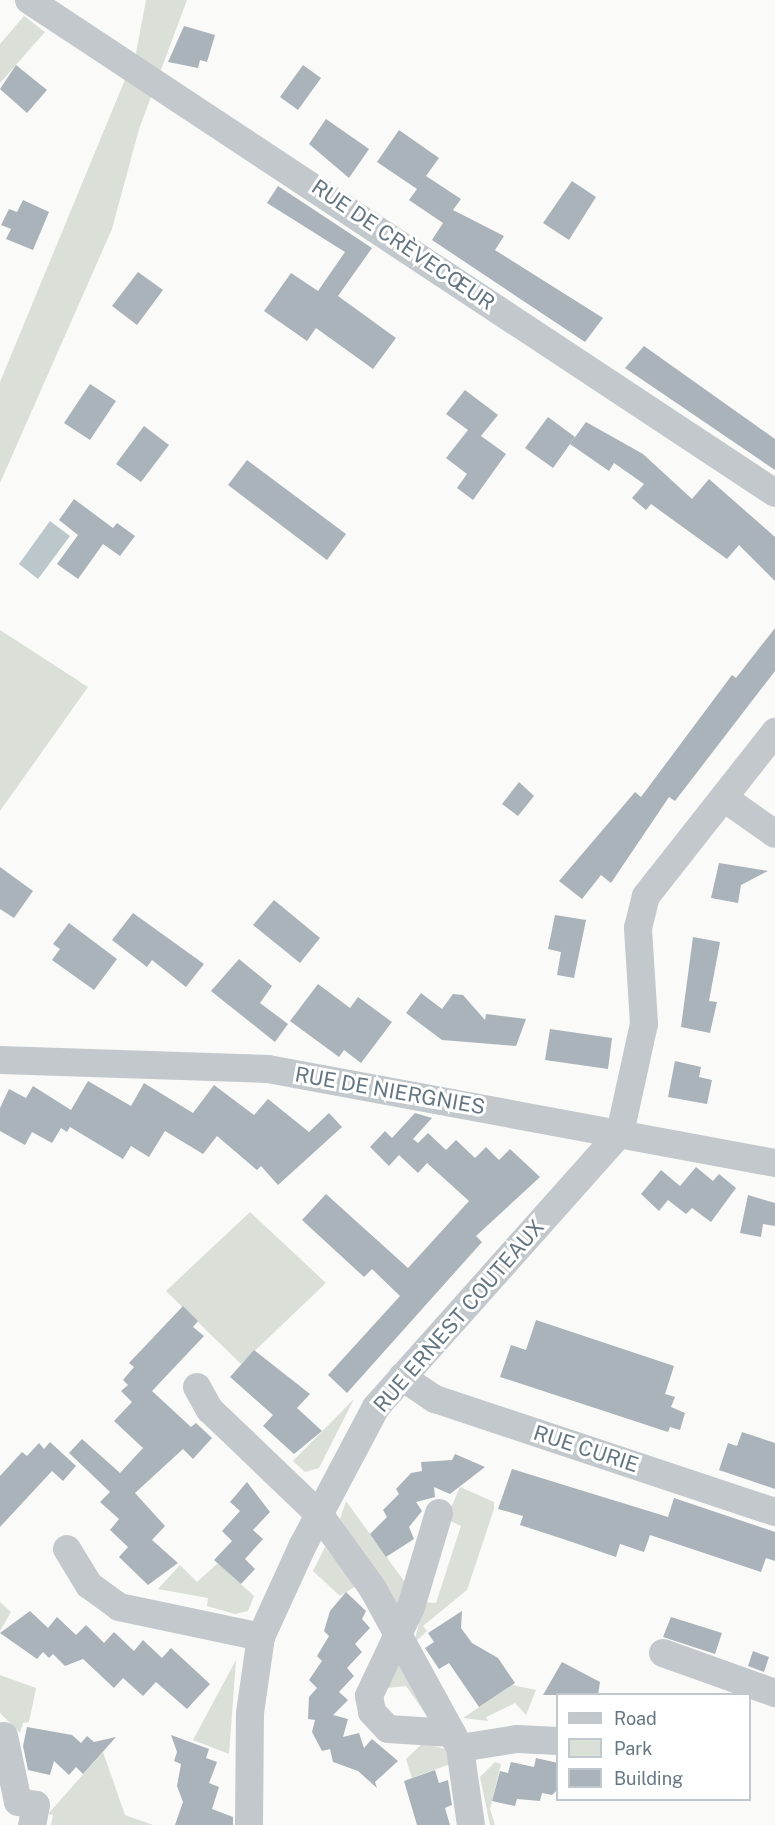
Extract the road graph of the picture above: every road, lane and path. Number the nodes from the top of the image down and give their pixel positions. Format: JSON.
{"nodes":[{"id":1,"x":28,"y":0,"type":"edge"},
{"id":2,"x":775,"y":493,"type":"edge"},
{"id":3,"x":775,"y":732,"type":"edge"},
{"id":4,"x":724,"y":798,"type":"junction"},
{"id":5,"x":775,"y":834,"type":"edge"},
{"id":6,"x":0,"y":1060,"type":"edge"},
{"id":7,"x":620,"y":1133,"type":"junction"},
{"id":8,"x":775,"y":1163,"type":"edge"},
{"id":9,"x":402,"y":1377,"type":"junction"},
{"id":10,"x":197,"y":1387,"type":"dead end"},
{"id":11,"x":775,"y":1512,"type":"edge"},
{"id":12,"x":439,"y":1513,"type":"dead end"},
{"id":13,"x":319,"y":1514,"type":"junction"},
{"id":14,"x":67,"y":1550,"type":"dead end"},
{"id":15,"x":396,"y":1633,"type":"junction"},
{"id":16,"x":261,"y":1637,"type":"junction"},
{"id":17,"x":663,"y":1653,"type":"dead end"},
{"id":18,"x":775,"y":1693,"type":"edge"},
{"id":19,"x":4,"y":1736,"type":"dead end"},
{"id":20,"x":456,"y":1740,"type":"junction"},
{"id":21,"x":556,"y":1741,"type":"edge"},
{"id":22,"x":32,"y":1825,"type":"edge"},
{"id":23,"x":249,"y":1825,"type":"edge"},
{"id":24,"x":471,"y":1825,"type":"edge"}],
"edges":[{"from":1,"to":2,"type":"street","name":"RUE DE CRÈVECŒUR"},
{"from":3,"to":4,"type":"street"},
{"from":4,"to":5,"type":"street"},
{"from":4,"to":7,"type":"street"},
{"from":6,"to":7,"type":"street","name":"RUE DE NIERGNIES"},
{"from":7,"to":8,"type":"street","name":"RUE DE NIERGNIES"},
{"from":7,"to":9,"type":"street","name":"RUE ERNEST COUTEAUX"},
{"from":9,"to":11,"type":"street","name":"RUE CURIE"},
{"from":9,"to":13,"type":"street","name":"RUE ERNEST COUTEAUX"},
{"from":10,"to":13,"type":"street"},
{"from":12,"to":15,"type":"street"},
{"from":13,"to":15,"type":"street"},
{"from":13,"to":16,"type":"street","name":"RUE ERNEST COUTEAUX"},
{"from":14,"to":16,"type":"street"},
{"from":15,"to":20,"type":"street"},
{"from":15,"to":20,"type":"street"},
{"from":16,"to":23,"type":"street","name":"RUE ERNEST COUTEAUX"},
{"from":17,"to":18,"type":"street"},
{"from":19,"to":22,"type":"street"},
{"from":20,"to":21,"type":"street"},
{"from":20,"to":24,"type":"street"}]}
